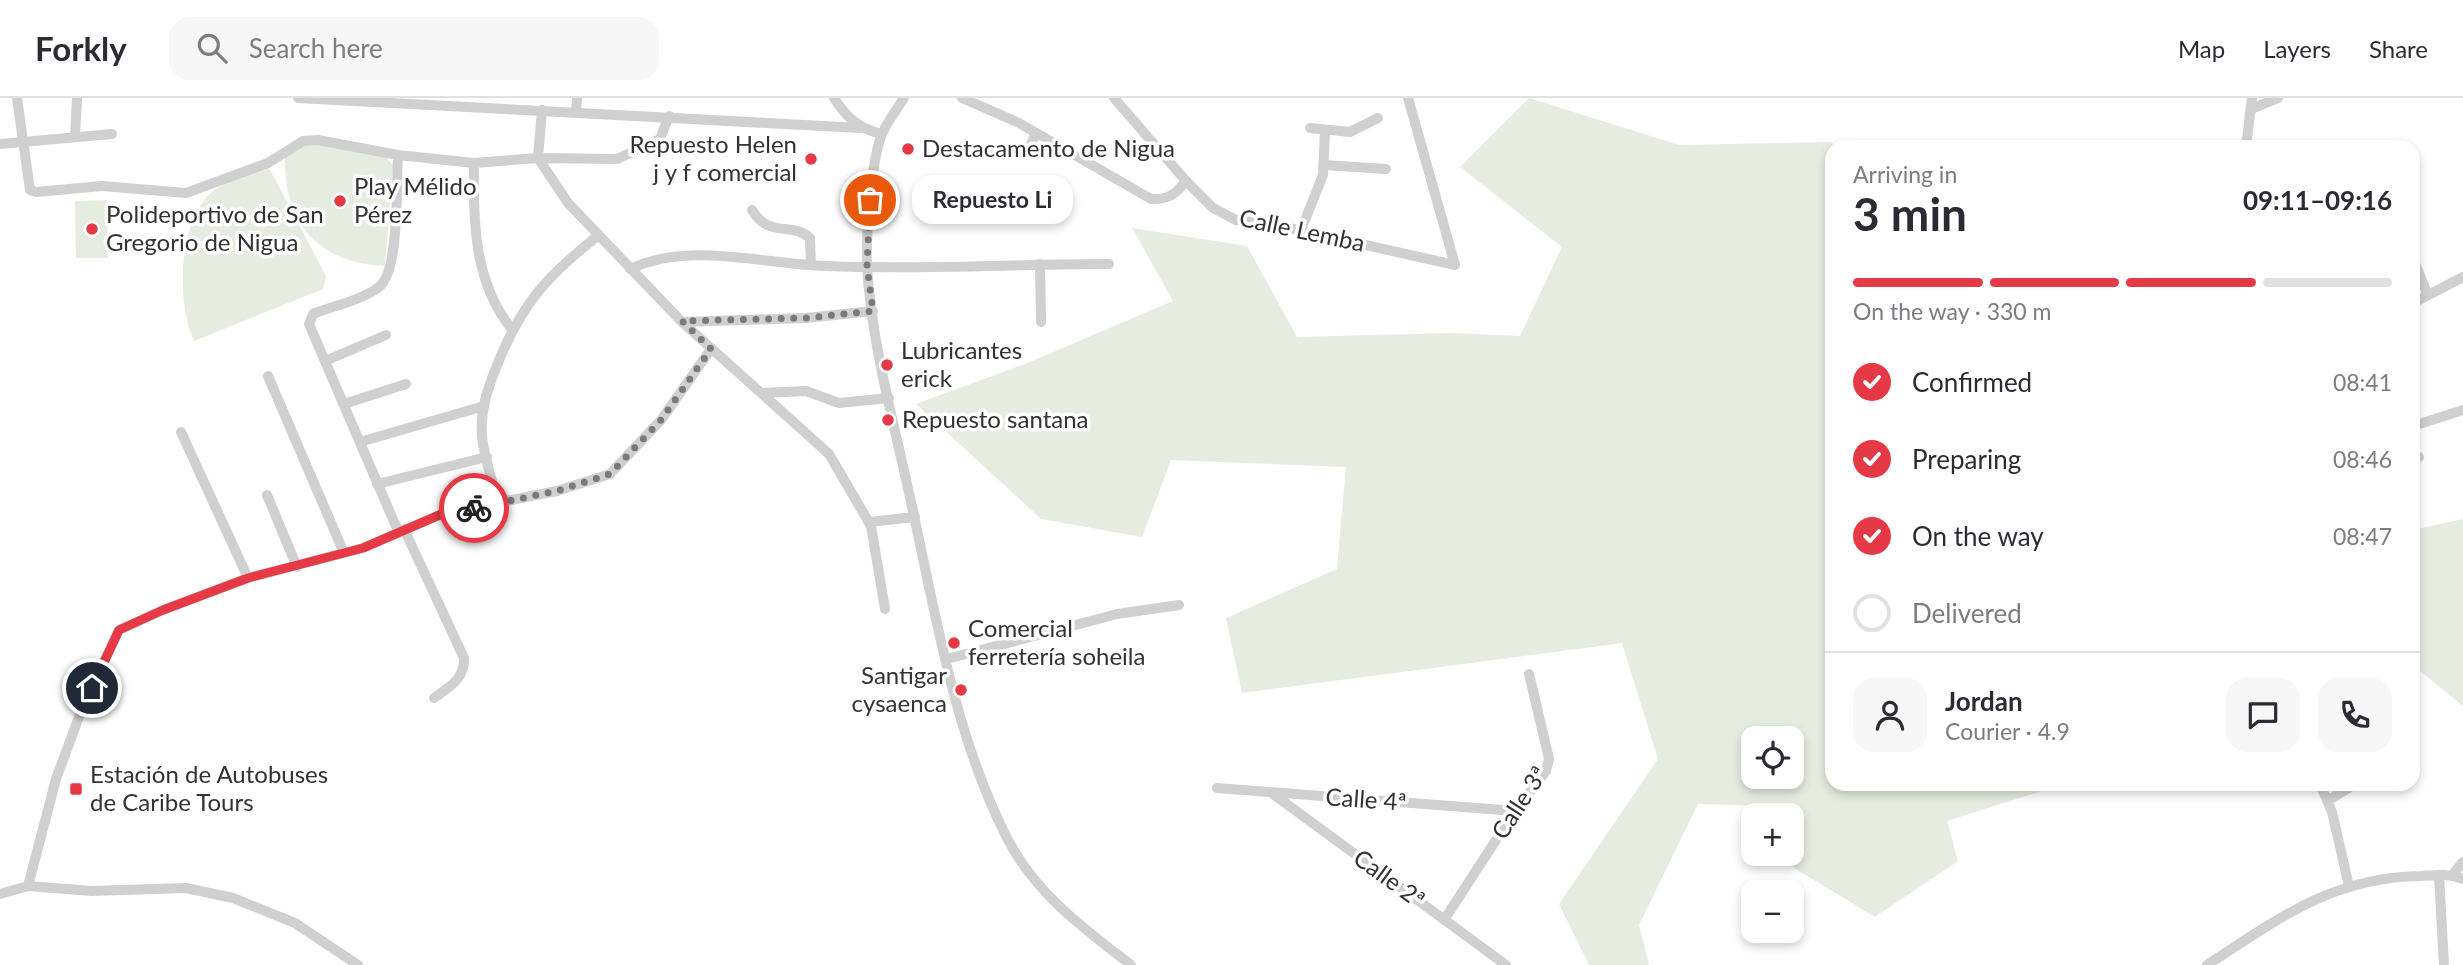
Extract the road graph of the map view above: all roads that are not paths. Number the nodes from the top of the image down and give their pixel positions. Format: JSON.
{"nodes":[{"id":1,"x":17,"y":98,"type":"edge"},
{"id":2,"x":76,"y":98,"type":"edge"},
{"id":3,"x":298,"y":98,"type":"edge"},
{"id":4,"x":577,"y":98,"type":"edge"},
{"id":5,"x":834,"y":98,"type":"edge"},
{"id":6,"x":904,"y":98,"type":"edge"},
{"id":7,"x":962,"y":98,"type":"edge"},
{"id":8,"x":1114,"y":98,"type":"edge"},
{"id":9,"x":1409,"y":98,"type":"edge"},
{"id":10,"x":2278,"y":98,"type":"edge"},
{"id":11,"x":399,"y":101,"type":"edge"},
{"id":12,"x":2252,"y":104,"type":"edge"},
{"id":13,"x":542,"y":110,"type":"junction"},
{"id":14,"x":576,"y":112,"type":"junction"},
{"id":15,"x":669,"y":116,"type":"junction"},
{"id":16,"x":1378,"y":118,"type":"dead end"},
{"id":17,"x":860,"y":128,"type":"junction"},
{"id":18,"x":1310,"y":128,"type":"dead end"},
{"id":19,"x":1325,"y":130,"type":"junction"},
{"id":20,"x":1036,"y":133,"type":"junction"},
{"id":21,"x":112,"y":134,"type":"dead end"},
{"id":22,"x":881,"y":134,"type":"junction"},
{"id":23,"x":75,"y":136,"type":"junction"},
{"id":24,"x":2247,"y":140,"type":"edge"},
{"id":25,"x":23,"y":141,"type":"junction"},
{"id":26,"x":0,"y":144,"type":"edge"},
{"id":27,"x":993,"y":154,"type":"dead end"},
{"id":28,"x":398,"y":155,"type":"junction"},
{"id":29,"x":538,"y":158,"type":"junction"},
{"id":30,"x":474,"y":163,"type":"junction"},
{"id":31,"x":1324,"y":165,"type":"junction"},
{"id":32,"x":1387,"y":169,"type":"dead end"},
{"id":33,"x":1186,"y":181,"type":"junction"},
{"id":34,"x":752,"y":210,"type":"dead end"},
{"id":35,"x":1301,"y":230,"type":"junction"},
{"id":36,"x":599,"y":235,"type":"junction"},
{"id":37,"x":1040,"y":264,"type":"junction"},
{"id":38,"x":1109,"y":264,"type":"dead end"},
{"id":39,"x":811,"y":265,"type":"junction"},
{"id":40,"x":867,"y":266,"type":"junction"},
{"id":41,"x":630,"y":269,"type":"junction"},
{"id":42,"x":2420,"y":276,"type":"edge"},
{"id":43,"x":2463,"y":277,"type":"edge"},
{"id":44,"x":2427,"y":293,"type":"junction"},
{"id":45,"x":2420,"y":298,"type":"edge"},
{"id":46,"x":873,"y":311,"type":"junction"},
{"id":47,"x":682,"y":321,"type":"junction"},
{"id":48,"x":1041,"y":322,"type":"dead end"},
{"id":49,"x":511,"y":328,"type":"junction"},
{"id":50,"x":386,"y":335,"type":"dead end"},
{"id":51,"x":711,"y":349,"type":"junction"},
{"id":52,"x":325,"y":360,"type":"junction"},
{"id":53,"x":268,"y":376,"type":"dead end"},
{"id":54,"x":406,"y":384,"type":"dead end"},
{"id":55,"x":762,"y":393,"type":"junction"},
{"id":56,"x":889,"y":398,"type":"junction"},
{"id":57,"x":344,"y":404,"type":"junction"},
{"id":58,"x":484,"y":405,"type":"junction"},
{"id":59,"x":2463,"y":410,"type":"edge"},
{"id":60,"x":2420,"y":424,"type":"edge"},
{"id":61,"x":181,"y":432,"type":"dead end"},
{"id":62,"x":360,"y":442,"type":"junction"},
{"id":63,"x":488,"y":457,"type":"junction"},
{"id":64,"x":377,"y":484,"type":"junction"},
{"id":65,"x":267,"y":495,"type":"dead end"},
{"id":66,"x":498,"y":504,"type":"junction"},
{"id":67,"x":915,"y":517,"type":"junction"},
{"id":68,"x":869,"y":522,"type":"junction"},
{"id":69,"x":401,"y":530,"type":"junction"},
{"id":70,"x":344,"y":554,"type":"junction"},
{"id":71,"x":297,"y":567,"type":"junction"},
{"id":72,"x":248,"y":578,"type":"junction"},
{"id":73,"x":1179,"y":605,"type":"dead end"},
{"id":74,"x":886,"y":609,"type":"dead end"},
{"id":75,"x":947,"y":659,"type":"junction"},
{"id":76,"x":1530,"y":674,"type":"dead end"},
{"id":77,"x":434,"y":698,"type":"dead end"},
{"id":78,"x":1217,"y":788,"type":"dead end"},
{"id":79,"x":2323,"y":791,"type":"edge"},
{"id":80,"x":2343,"y":791,"type":"edge"},
{"id":81,"x":1271,"y":793,"type":"junction"},
{"id":82,"x":2327,"y":801,"type":"junction"},
{"id":83,"x":1515,"y":811,"type":"junction"},
{"id":84,"x":2463,"y":862,"type":"edge"},
{"id":85,"x":2439,"y":875,"type":"junction"},
{"id":86,"x":2458,"y":876,"type":"edge"},
{"id":87,"x":28,"y":886,"type":"junction"},
{"id":88,"x":2349,"y":887,"type":"junction"},
{"id":89,"x":0,"y":894,"type":"edge"},
{"id":90,"x":1444,"y":920,"type":"junction"},
{"id":91,"x":358,"y":965,"type":"edge"},
{"id":92,"x":1131,"y":965,"type":"edge"},
{"id":93,"x":1506,"y":965,"type":"edge"},
{"id":94,"x":2207,"y":965,"type":"edge"},
{"id":95,"x":2444,"y":965,"type":"edge"}],
"edges":[{"from":1,"to":25,"type":"street"},
{"from":2,"to":23,"type":"street"},
{"from":3,"to":11,"type":"street"},
{"from":4,"to":14,"type":"street"},
{"from":5,"to":17,"type":"street"},
{"from":6,"to":22,"type":"street"},
{"from":7,"to":20,"type":"street"},
{"from":8,"to":33,"type":"street","name":"Calle Lemba"},
{"from":9,"to":35,"type":"street","name":"Calle Lemba"},
{"from":10,"to":12,"type":"street"},
{"from":11,"to":13,"type":"street"},
{"from":12,"to":24,"type":"street"},
{"from":13,"to":14,"type":"street"},
{"from":13,"to":29,"type":"street"},
{"from":14,"to":15,"type":"street"},
{"from":15,"to":17,"type":"street"},
{"from":15,"to":29,"type":"street"},
{"from":16,"to":19,"type":"street"},
{"from":17,"to":22,"type":"street"},
{"from":18,"to":19,"type":"street"},
{"from":19,"to":31,"type":"street"},
{"from":20,"to":27,"type":"street"},
{"from":20,"to":33,"type":"street"},
{"from":21,"to":23,"type":"street"},
{"from":22,"to":40,"type":"street"},
{"from":23,"to":25,"type":"street"},
{"from":25,"to":26,"type":"street"},
{"from":25,"to":28,"type":"street"},
{"from":28,"to":30,"type":"street"},
{"from":28,"to":52,"type":"street"},
{"from":29,"to":30,"type":"street"},
{"from":29,"to":36,"type":"street"},
{"from":30,"to":49,"type":"street"},
{"from":31,"to":32,"type":"street"},
{"from":31,"to":35,"type":"street"},
{"from":33,"to":35,"type":"street","name":"Calle Lemba"},
{"from":34,"to":39,"type":"street"},
{"from":36,"to":41,"type":"street"},
{"from":36,"to":49,"type":"street"},
{"from":37,"to":38,"type":"street"},
{"from":37,"to":40,"type":"street"},
{"from":37,"to":48,"type":"street"},
{"from":39,"to":40,"type":"street"},
{"from":39,"to":41,"type":"street"},
{"from":40,"to":46,"type":"street"},
{"from":41,"to":47,"type":"street"},
{"from":42,"to":44,"type":"street"},
{"from":43,"to":44,"type":"street"},
{"from":44,"to":45,"type":"street"},
{"from":46,"to":47,"type":"street"},
{"from":46,"to":56,"type":"street"},
{"from":47,"to":51,"type":"street"},
{"from":49,"to":58,"type":"street"},
{"from":50,"to":52,"type":"street"},
{"from":51,"to":55,"type":"street"},
{"from":51,"to":66,"type":"street"},
{"from":52,"to":57,"type":"street"},
{"from":53,"to":70,"type":"street"},
{"from":54,"to":57,"type":"street"},
{"from":55,"to":56,"type":"street"},
{"from":55,"to":68,"type":"street"},
{"from":56,"to":67,"type":"street"},
{"from":57,"to":62,"type":"street"},
{"from":58,"to":62,"type":"street"},
{"from":58,"to":63,"type":"street"},
{"from":59,"to":60,"type":"street"},
{"from":61,"to":72,"type":"street"},
{"from":62,"to":64,"type":"street"},
{"from":63,"to":64,"type":"street"},
{"from":63,"to":66,"type":"street"},
{"from":64,"to":69,"type":"street"},
{"from":65,"to":71,"type":"street"},
{"from":66,"to":69,"type":"street"},
{"from":67,"to":68,"type":"street"},
{"from":67,"to":75,"type":"street"},
{"from":68,"to":74,"type":"street"},
{"from":69,"to":70,"type":"street"},
{"from":69,"to":77,"type":"street"},
{"from":70,"to":71,"type":"street"},
{"from":71,"to":72,"type":"street"},
{"from":72,"to":87,"type":"street"},
{"from":73,"to":75,"type":"street"},
{"from":75,"to":92,"type":"street"},
{"from":76,"to":83,"type":"street","name":"Calle 3ª"},
{"from":78,"to":81,"type":"street","name":"Calle 4ª"},
{"from":79,"to":82,"type":"street"},
{"from":80,"to":82,"type":"street"},
{"from":81,"to":83,"type":"street","name":"Calle 4ª"},
{"from":81,"to":90,"type":"street","name":"Calle 2ª"},
{"from":82,"to":88,"type":"street"},
{"from":83,"to":90,"type":"street","name":"Calle 3ª"},
{"from":84,"to":86,"type":"street"},
{"from":85,"to":86,"type":"street"},
{"from":85,"to":88,"type":"street"},
{"from":85,"to":95,"type":"street"},
{"from":87,"to":89,"type":"street"},
{"from":87,"to":91,"type":"street"},
{"from":88,"to":94,"type":"street"},
{"from":90,"to":93,"type":"street","name":"Calle 2ª"}]}
